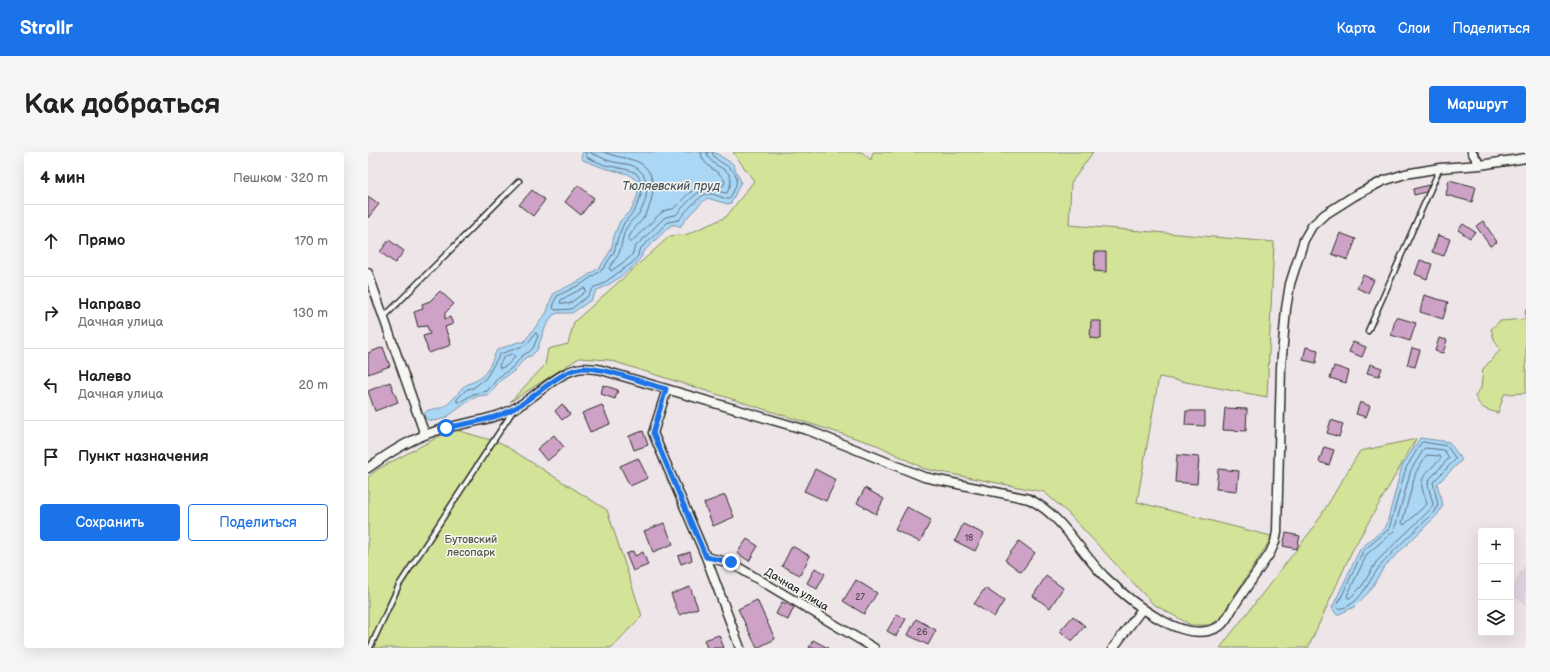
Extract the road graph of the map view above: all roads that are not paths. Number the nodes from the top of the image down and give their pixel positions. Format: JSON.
{"nodes":[{"id":1,"x":1472,"y":152,"type":"edge"},
{"id":2,"x":1526,"y":158,"type":"edge"},
{"id":3,"x":1480,"y":165,"type":"junction"},
{"id":4,"x":1440,"y":168,"type":"junction"},
{"id":5,"x":519,"y":181,"type":"dead end"},
{"id":6,"x":368,"y":273,"type":"edge"},
{"id":7,"x":384,"y":317,"type":"junction"},
{"id":8,"x":1368,"y":330,"type":"dead end"},
{"id":9,"x":666,"y":389,"type":"junction"},
{"id":10,"x":514,"y":409,"type":"junction"},
{"id":11,"x":425,"y":435,"type":"junction"},
{"id":12,"x":368,"y":468,"type":"edge"},
{"id":13,"x":706,"y":557,"type":"junction"},
{"id":14,"x":1142,"y":609,"type":"junction"},
{"id":15,"x":370,"y":648,"type":"edge"},
{"id":16,"x":740,"y":648,"type":"edge"},
{"id":17,"x":874,"y":648,"type":"edge"},
{"id":18,"x":1113,"y":648,"type":"edge"}],
"edges":[{"from":1,"to":3,"type":"street"},
{"from":2,"to":3,"type":"street"},
{"from":3,"to":4,"type":"street"},
{"from":4,"to":8,"type":"lane"},
{"from":4,"to":14,"type":"street"},
{"from":5,"to":7,"type":"lane"},
{"from":6,"to":7,"type":"street"},
{"from":7,"to":11,"type":"street"},
{"from":9,"to":10,"type":"street"},
{"from":9,"to":13,"type":"street"},
{"from":9,"to":14,"type":"street"},
{"from":10,"to":11,"type":"street"},
{"from":10,"to":15,"type":"lane"},
{"from":11,"to":12,"type":"street"},
{"from":13,"to":16,"type":"street"},
{"from":13,"to":17,"type":"street","name":"Дачная улица"},
{"from":14,"to":18,"type":"street"}]}
